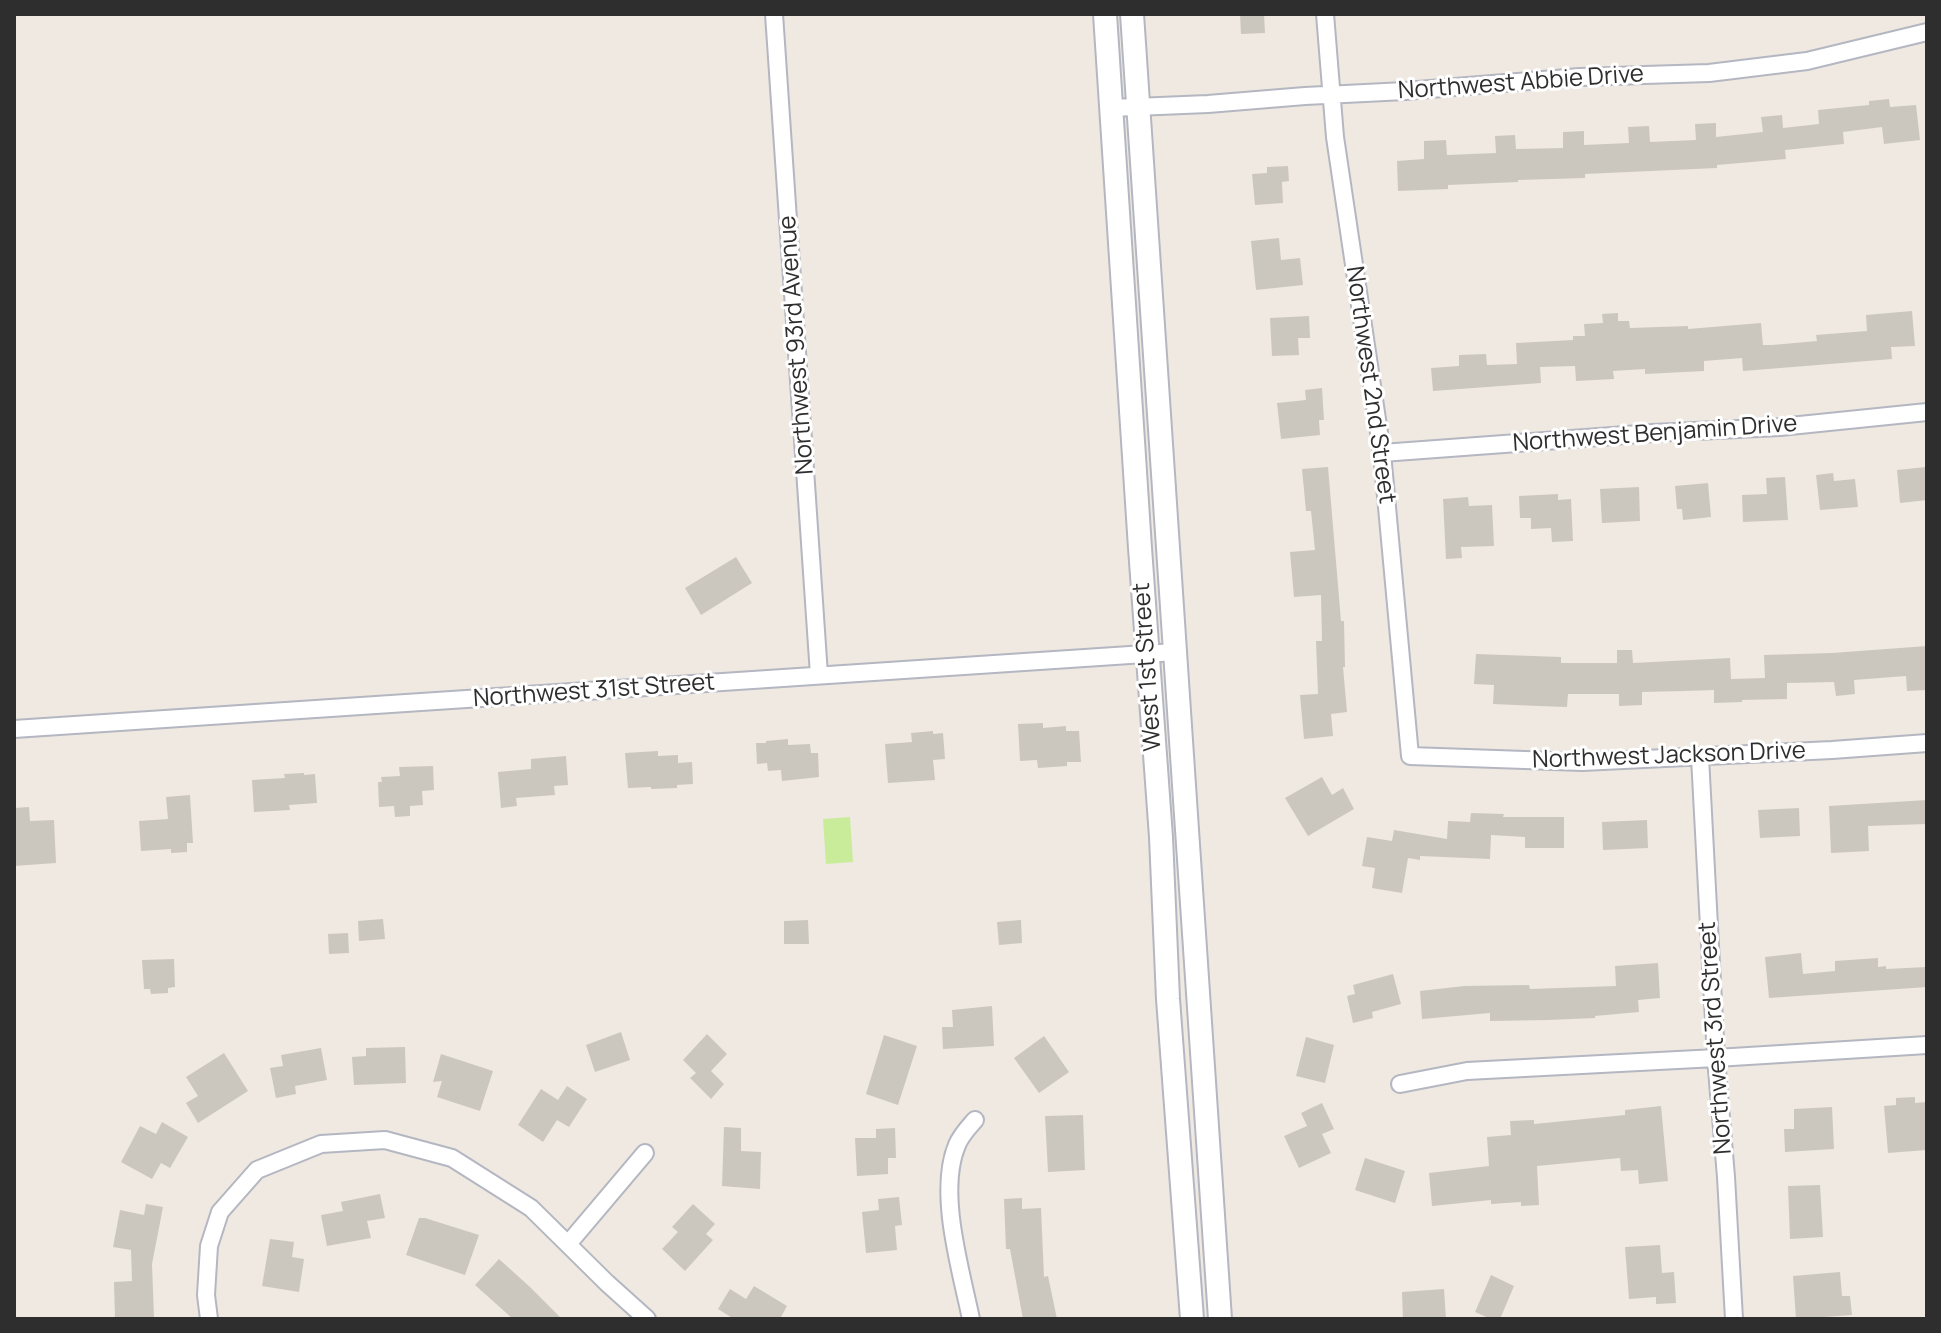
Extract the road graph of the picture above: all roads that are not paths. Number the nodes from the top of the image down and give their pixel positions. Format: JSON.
{"nodes":[{"id":1,"x":774,"y":14,"type":"edge"},
{"id":2,"x":1105,"y":14,"type":"edge"},
{"id":3,"x":1132,"y":14,"type":"edge"},
{"id":4,"x":1325,"y":14,"type":"edge"},
{"id":5,"x":1927,"y":32,"type":"edge"},
{"id":6,"x":1330,"y":94,"type":"junction"},
{"id":7,"x":1138,"y":106,"type":"junction"},
{"id":8,"x":1111,"y":108,"type":"junction"},
{"id":9,"x":1927,"y":412,"type":"edge"},
{"id":10,"x":1382,"y":453,"type":"junction"},
{"id":11,"x":1175,"y":652,"type":"junction"},
{"id":12,"x":1147,"y":655,"type":"junction"},
{"id":13,"x":819,"y":675,"type":"junction"},
{"id":14,"x":14,"y":729,"type":"edge"},
{"id":15,"x":1927,"y":743,"type":"edge"},
{"id":16,"x":1410,"y":756,"type":"joint"},
{"id":17,"x":1700,"y":757,"type":"junction"},
{"id":18,"x":1927,"y":1045,"type":"edge"},
{"id":19,"x":1716,"y":1058,"type":"junction"},
{"id":20,"x":1400,"y":1084,"type":"dead end"},
{"id":21,"x":975,"y":1120,"type":"dead end"},
{"id":22,"x":645,"y":1153,"type":"dead end"},
{"id":23,"x":568,"y":1244,"type":"junction"},
{"id":24,"x":209,"y":1319,"type":"edge"},
{"id":25,"x":647,"y":1319,"type":"edge"},
{"id":26,"x":971,"y":1319,"type":"edge"},
{"id":27,"x":1192,"y":1319,"type":"edge"},
{"id":28,"x":1220,"y":1319,"type":"edge"},
{"id":29,"x":1734,"y":1319,"type":"edge"}],
"edges":[{"from":1,"to":13,"type":"street","name":"Northwest 93rd Avenue"},
{"from":2,"to":8,"type":"main road","name":"West 1st Street"},
{"from":3,"to":7,"type":"main road","name":"West 1st Street"},
{"from":4,"to":6,"type":"street","name":"Northwest 2nd Street"},
{"from":5,"to":6,"type":"street","name":"Northwest Abbie Drive"},
{"from":6,"to":7,"type":"street","name":"Northwest Abbie Drive"},
{"from":6,"to":10,"type":"street","name":"Northwest 2nd Street"},
{"from":7,"to":8,"type":"street","name":"Northwest Abbie Drive"},
{"from":7,"to":11,"type":"main road","name":"West 1st Street"},
{"from":8,"to":12,"type":"main road","name":"West 1st Street"},
{"from":9,"to":10,"type":"street","name":"Northwest Benjamin Drive"},
{"from":10,"to":16,"type":"street","name":"Northwest 2nd Street"},
{"from":11,"to":12,"type":"street","name":"Northwest 31st Street"},
{"from":11,"to":28,"type":"main road","name":"West 1st Street"},
{"from":12,"to":13,"type":"street","name":"Northwest 31st Street"},
{"from":12,"to":27,"type":"main road","name":"West 1st Street"},
{"from":13,"to":14,"type":"street","name":"Northwest 31st Street"},
{"from":15,"to":17,"type":"street","name":"Northwest Jackson Drive"},
{"from":16,"to":17,"type":"street","name":"Northwest Jackson Drive"},
{"from":17,"to":19,"type":"street","name":"Northwest 3rd Street"},
{"from":18,"to":19,"type":"street"},
{"from":19,"to":20,"type":"street"},
{"from":19,"to":29,"type":"street","name":"Northwest 3rd Street"},
{"from":21,"to":26,"type":"street"},
{"from":22,"to":23,"type":"street"},
{"from":23,"to":24,"type":"street"},
{"from":23,"to":25,"type":"street"}]}
